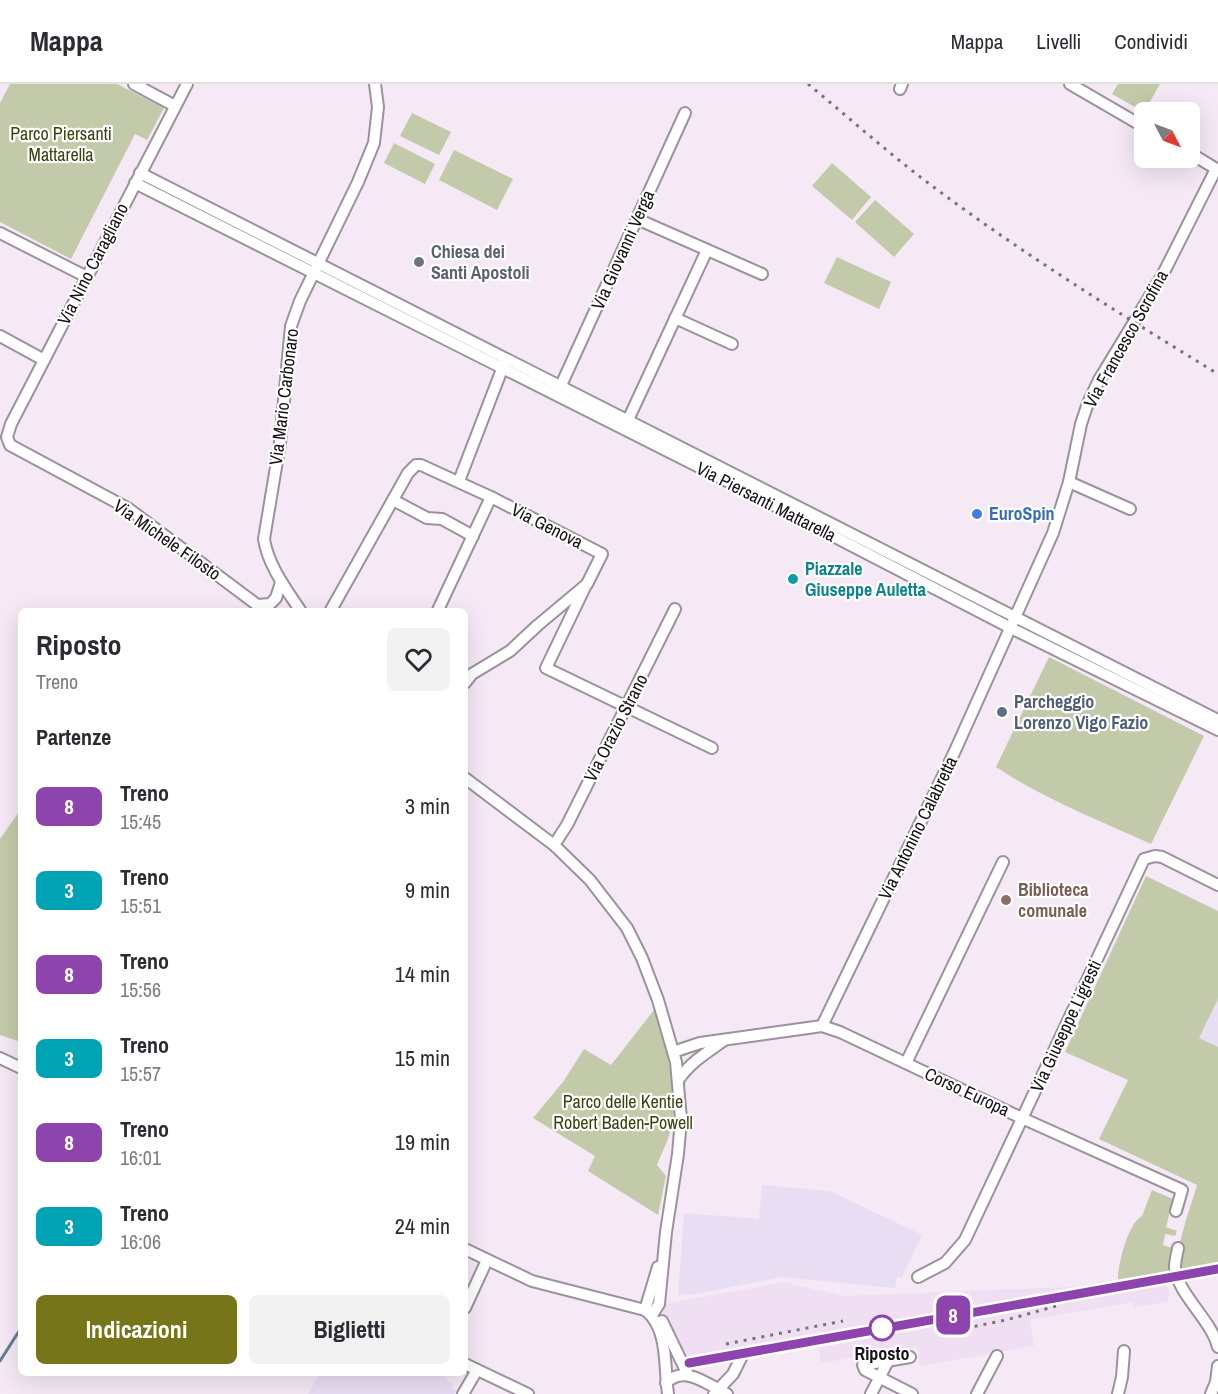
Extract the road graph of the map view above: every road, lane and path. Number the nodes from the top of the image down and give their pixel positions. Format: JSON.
{"nodes":[{"id":1,"x":134,"y":84,"type":"edge"},
{"id":2,"x":187,"y":84,"type":"edge"},
{"id":3,"x":375,"y":84,"type":"edge"},
{"id":4,"x":1071,"y":84,"type":"edge"},
{"id":5,"x":176,"y":106,"type":"junction"},
{"id":6,"x":685,"y":113,"type":"dead end"},
{"id":7,"x":1134,"y":121,"type":"edge"},
{"id":8,"x":1200,"y":159,"type":"edge"},
{"id":9,"x":1217,"y":170,"type":"edge"},
{"id":10,"x":138,"y":178,"type":"junction"},
{"id":11,"x":637,"y":219,"type":"junction"},
{"id":12,"x":0,"y":233,"type":"edge"},
{"id":13,"x":707,"y":250,"type":"junction"},
{"id":14,"x":316,"y":269,"type":"junction"},
{"id":15,"x":762,"y":274,"type":"dead end"},
{"id":16,"x":87,"y":277,"type":"junction"},
{"id":17,"x":675,"y":318,"type":"junction"},
{"id":18,"x":0,"y":336,"type":"edge"},
{"id":19,"x":732,"y":344,"type":"dead end"},
{"id":20,"x":44,"y":360,"type":"junction"},
{"id":21,"x":504,"y":364,"type":"junction"},
{"id":22,"x":558,"y":392,"type":"junction"},
{"id":23,"x":602,"y":420,"type":"junction"},
{"id":24,"x":628,"y":420,"type":"junction"},
{"id":25,"x":10,"y":446,"type":"joint"},
{"id":26,"x":459,"y":481,"type":"junction"},
{"id":27,"x":1069,"y":482,"type":"junction"},
{"id":28,"x":491,"y":496,"type":"junction"},
{"id":29,"x":393,"y":500,"type":"junction"},
{"id":30,"x":1130,"y":509,"type":"dead end"},
{"id":31,"x":473,"y":536,"type":"junction"},
{"id":32,"x":281,"y":582,"type":"junction"},
{"id":33,"x":587,"y":584,"type":"junction"},
{"id":34,"x":261,"y":608,"type":"edge"},
{"id":35,"x":299,"y":608,"type":"edge"},
{"id":36,"x":332,"y":608,"type":"edge"},
{"id":37,"x":439,"y":608,"type":"edge"},
{"id":38,"x":675,"y":609,"type":"dead end"},
{"id":39,"x":1016,"y":617,"type":"junction"},
{"id":40,"x":1011,"y":628,"type":"junction"},
{"id":41,"x":468,"y":679,"type":"edge"},
{"id":42,"x":627,"y":707,"type":"junction"},
{"id":43,"x":1218,"y":720,"type":"edge"},
{"id":44,"x":1218,"y":730,"type":"edge"},
{"id":45,"x":712,"y":748,"type":"dead end"},
{"id":46,"x":468,"y":780,"type":"edge"},
{"id":47,"x":554,"y":845,"type":"junction"},
{"id":48,"x":1003,"y":862,"type":"dead end"},
{"id":49,"x":1218,"y":885,"type":"edge"},
{"id":50,"x":822,"y":1026,"type":"junction"},
{"id":51,"x":723,"y":1041,"type":"junction"},
{"id":52,"x":673,"y":1052,"type":"junction"},
{"id":53,"x":0,"y":1059,"type":"edge"},
{"id":54,"x":906,"y":1063,"type":"junction"},
{"id":55,"x":18,"y":1067,"type":"edge"},
{"id":56,"x":679,"y":1079,"type":"junction"},
{"id":57,"x":1024,"y":1119,"type":"junction"},
{"id":58,"x":1176,"y":1211,"type":"dead end"},
{"id":59,"x":666,"y":1232,"type":"junction"},
{"id":60,"x":1178,"y":1248,"type":"dead end"},
{"id":61,"x":468,"y":1250,"type":"edge"},
{"id":62,"x":487,"y":1260,"type":"junction"},
{"id":63,"x":918,"y":1277,"type":"dead end"},
{"id":64,"x":468,"y":1301,"type":"edge"},
{"id":65,"x":653,"y":1315,"type":"junction"},
{"id":66,"x":1218,"y":1347,"type":"edge"},
{"id":67,"x":1124,"y":1351,"type":"dead end"},
{"id":68,"x":742,"y":1356,"type":"dead end"},
{"id":69,"x":997,"y":1356,"type":"dead end"},
{"id":70,"x":910,"y":1357,"type":"dead end"},
{"id":71,"x":888,"y":1361,"type":"junction"},
{"id":72,"x":468,"y":1366,"type":"edge"},
{"id":73,"x":1218,"y":1366,"type":"edge"},
{"id":74,"x":477,"y":1370,"type":"junction"},
{"id":75,"x":688,"y":1374,"type":"junction"},
{"id":76,"x":880,"y":1378,"type":"junction"},
{"id":77,"x":667,"y":1388,"type":"edge"},
{"id":78,"x":719,"y":1392,"type":"edge"},
{"id":79,"x":463,"y":1394,"type":"edge"},
{"id":80,"x":528,"y":1394,"type":"edge"},
{"id":81,"x":872,"y":1394,"type":"edge"},
{"id":82,"x":912,"y":1394,"type":"edge"},
{"id":83,"x":977,"y":1394,"type":"edge"},
{"id":84,"x":1118,"y":1394,"type":"edge"},
{"id":85,"x":1211,"y":1394,"type":"edge"}],
"edges":[{"from":1,"to":5,"type":"street"},
{"from":2,"to":5,"type":"street","name":"Via Nino Caragliano"},
{"from":3,"to":14,"type":"street","name":"Via Mario Carbonaro"},
{"from":4,"to":7,"type":"street"},
{"from":5,"to":10,"type":"street","name":"Via Nino Caragliano"},
{"from":6,"to":11,"type":"street","name":"Via Giovanni Verga"},
{"from":8,"to":9,"type":"street"},
{"from":9,"to":27,"type":"street","name":"Via Francesco Scrofina"},
{"from":10,"to":14,"type":"street","name":"Via Piersanti Mattarella"},
{"from":10,"to":16,"type":"street","name":"Via Nino Caragliano"},
{"from":11,"to":13,"type":"street"},
{"from":11,"to":22,"type":"street","name":"Via Giovanni Verga"},
{"from":12,"to":16,"type":"street"},
{"from":13,"to":15,"type":"street"},
{"from":13,"to":17,"type":"street"},
{"from":14,"to":21,"type":"street","name":"Via Piersanti Mattarella"},
{"from":14,"to":32,"type":"street","name":"Via Mario Carbonaro"},
{"from":16,"to":20,"type":"street","name":"Via Nino Caragliano"},
{"from":17,"to":19,"type":"street"},
{"from":17,"to":24,"type":"street"},
{"from":18,"to":20,"type":"street"},
{"from":20,"to":25,"type":"street","name":"Via Nino Caragliano"},
{"from":21,"to":22,"type":"street","name":"Via Piersanti Mattarella"},
{"from":21,"to":26,"type":"street"},
{"from":22,"to":23,"type":"street","name":"Via Piersanti Mattarella"},
{"from":22,"to":24,"type":"street","name":"Via Piersanti Mattarella"},
{"from":23,"to":24,"type":"street"},
{"from":23,"to":40,"type":"street","name":"Via Piersanti Mattarella"},
{"from":24,"to":39,"type":"street","name":"Via Piersanti Mattarella"},
{"from":25,"to":34,"type":"street","name":"Via Michele Filosto"},
{"from":26,"to":28,"type":"street","name":"Via Genova"},
{"from":26,"to":29,"type":"street","name":"Via Genova"},
{"from":27,"to":30,"type":"street"},
{"from":27,"to":39,"type":"street","name":"Via Francesco Scrofina"},
{"from":28,"to":31,"type":"street"},
{"from":28,"to":33,"type":"street","name":"Via Genova"},
{"from":29,"to":31,"type":"street"},
{"from":29,"to":36,"type":"street"},
{"from":31,"to":37,"type":"street"},
{"from":32,"to":34,"type":"street"},
{"from":32,"to":35,"type":"street","name":"Via Mario Carbonaro"},
{"from":33,"to":41,"type":"street","name":"Via Genova"},
{"from":33,"to":42,"type":"street"},
{"from":38,"to":42,"type":"street","name":"Via Orazio Strano"},
{"from":39,"to":40,"type":"street","name":"Via Antonino Calabretta"},
{"from":39,"to":43,"type":"street","name":"Via Piersanti Mattarella"},
{"from":40,"to":44,"type":"street","name":"Via Piersanti Mattarella"},
{"from":40,"to":50,"type":"street","name":"Via Antonino Calabretta"},
{"from":42,"to":45,"type":"street"},
{"from":42,"to":47,"type":"street","name":"Via Orazio Strano"},
{"from":46,"to":47,"type":"street"},
{"from":47,"to":52,"type":"street"},
{"from":48,"to":54,"type":"street"},
{"from":49,"to":57,"type":"street","name":"Via Giuseppe Ligresti"},
{"from":50,"to":51,"type":"street","name":"Corso Europa"},
{"from":50,"to":54,"type":"street","name":"Corso Europa"},
{"from":51,"to":52,"type":"street","name":"Corso Europa"},
{"from":51,"to":56,"type":"street"},
{"from":52,"to":56,"type":"street"},
{"from":53,"to":55,"type":"street"},
{"from":54,"to":57,"type":"street","name":"Corso Europa"},
{"from":56,"to":59,"type":"street"},
{"from":57,"to":58,"type":"street","name":"Corso Europa"},
{"from":57,"to":63,"type":"street","name":"Via Giuseppe Ligresti"},
{"from":59,"to":65,"type":"street"},
{"from":59,"to":65,"type":"street"},
{"from":60,"to":66,"type":"street"},
{"from":61,"to":62,"type":"street"},
{"from":62,"to":64,"type":"street"},
{"from":62,"to":65,"type":"street"},
{"from":65,"to":75,"type":"street"},
{"from":65,"to":77,"type":"street"},
{"from":67,"to":84,"type":"street"},
{"from":68,"to":78,"type":"street"},
{"from":69,"to":83,"type":"street"},
{"from":70,"to":71,"type":"street"},
{"from":71,"to":76,"type":"street"},
{"from":71,"to":76,"type":"street"},
{"from":72,"to":74,"type":"street"},
{"from":73,"to":85,"type":"street"},
{"from":74,"to":79,"type":"street"},
{"from":74,"to":80,"type":"street"},
{"from":75,"to":77,"type":"street"},
{"from":75,"to":78,"type":"street"},
{"from":76,"to":81,"type":"street"},
{"from":76,"to":82,"type":"street"}]}
